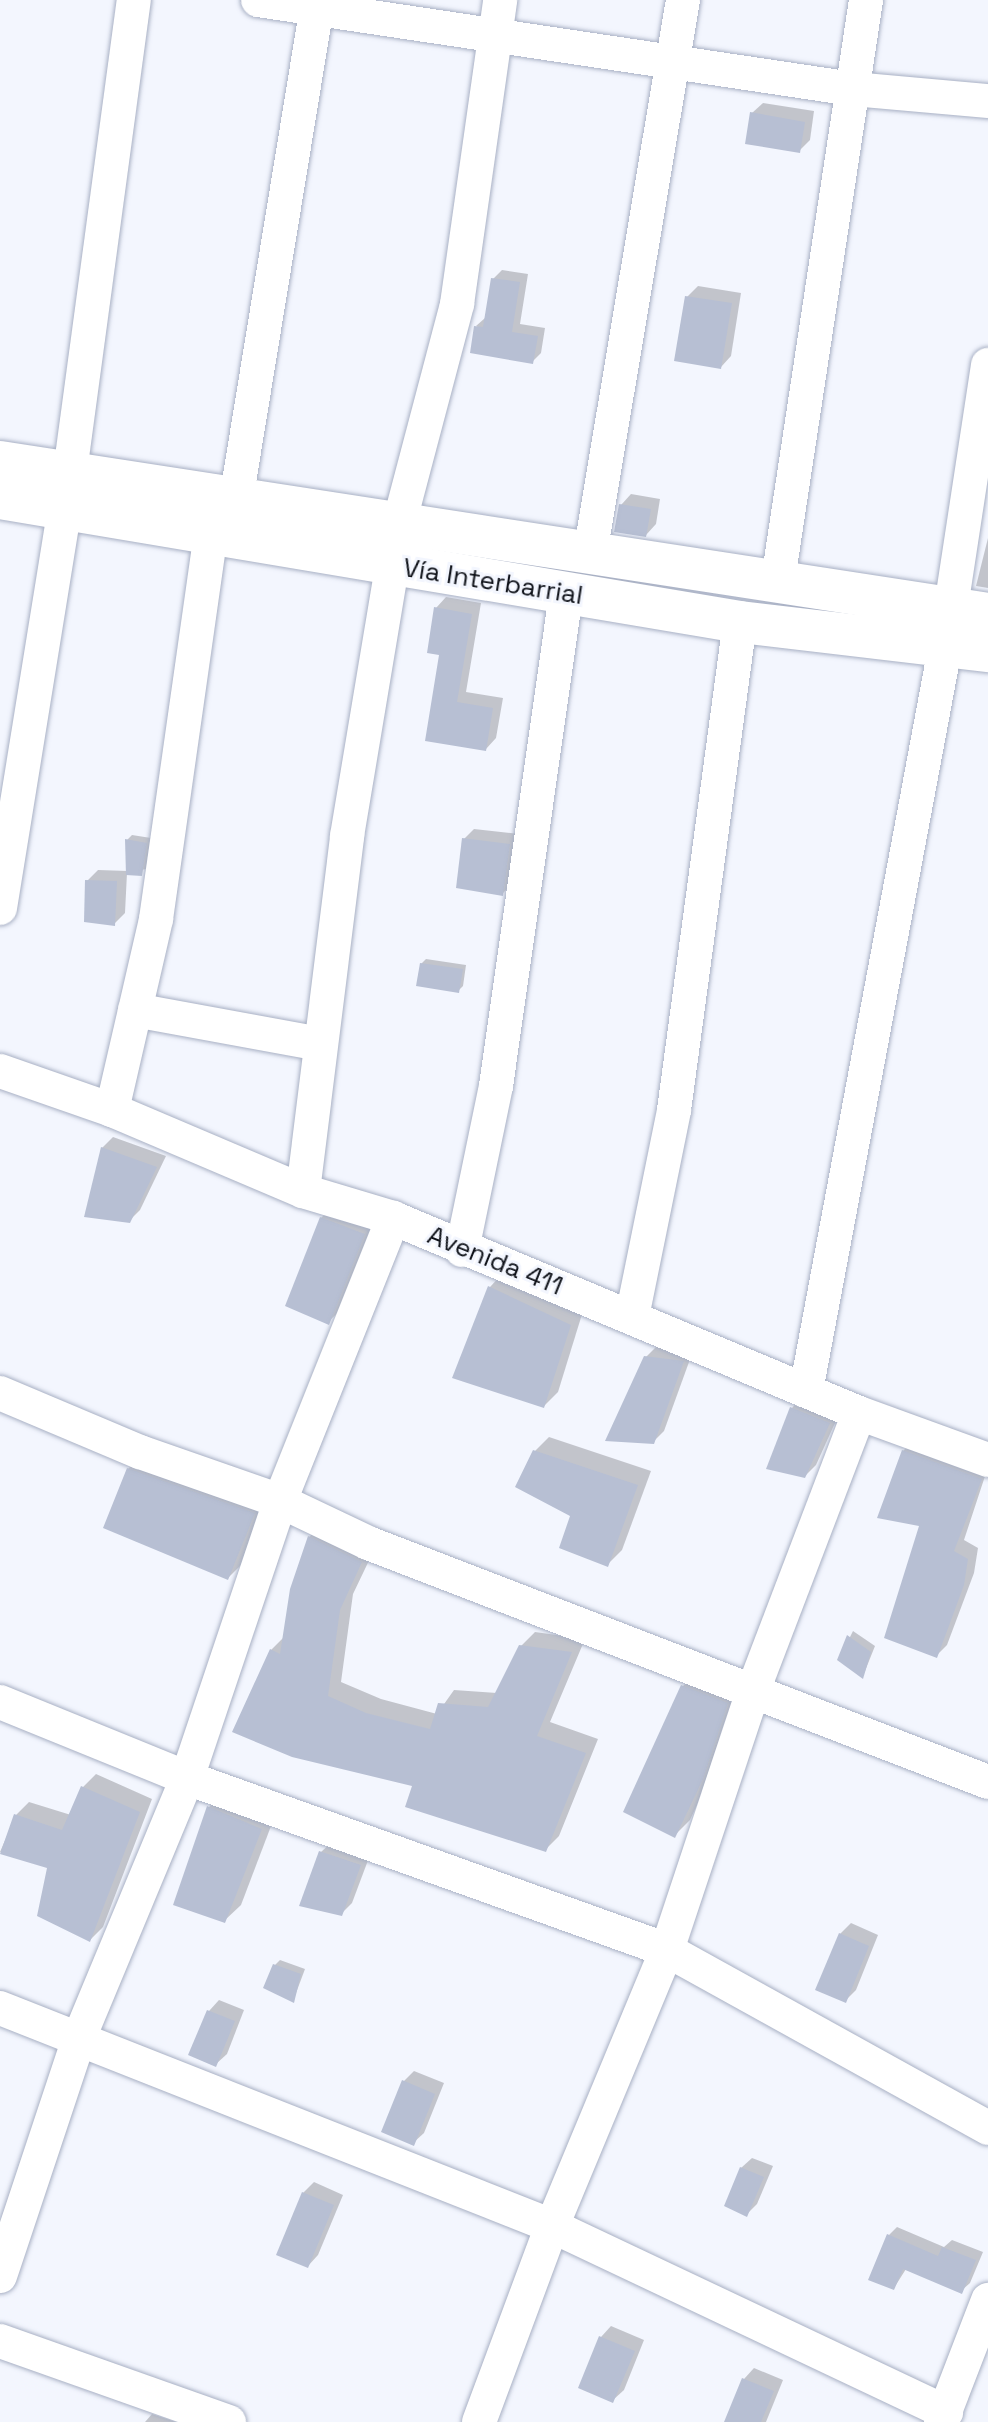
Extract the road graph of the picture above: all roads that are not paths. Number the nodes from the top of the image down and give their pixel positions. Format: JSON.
{"nodes":[{"id":1,"x":134,"y":0,"type":"edge"},
{"id":2,"x":258,"y":0,"type":"edge"},
{"id":3,"x":500,"y":0,"type":"edge"},
{"id":4,"x":683,"y":0,"type":"edge"},
{"id":5,"x":866,"y":0,"type":"edge"},
{"id":6,"x":318,"y":4,"type":"edge"},
{"id":7,"x":496,"y":36,"type":"junction"},
{"id":8,"x":673,"y":62,"type":"junction"},
{"id":9,"x":853,"y":89,"type":"junction"},
{"id":10,"x":988,"y":101,"type":"edge"},
{"id":11,"x":988,"y":365,"type":"edge"},
{"id":12,"x":0,"y":462,"type":"edge"},
{"id":13,"x":68,"y":490,"type":"junction"},
{"id":14,"x":0,"y":498,"type":"edge"},
{"id":15,"x":236,"y":500,"type":"junction"},
{"id":16,"x":399,"y":524,"type":"junction"},
{"id":17,"x":211,"y":534,"type":"junction"},
{"id":18,"x":590,"y":554,"type":"junction"},
{"id":19,"x":393,"y":567,"type":"junction"},
{"id":20,"x":778,"y":580,"type":"junction"},
{"id":21,"x":566,"y":593,"type":"junction"},
{"id":22,"x":962,"y":621,"type":"edge"},
{"id":23,"x":740,"y":622,"type":"junction"},
{"id":24,"x":988,"y":651,"type":"edge"},
{"id":25,"x":0,"y":908,"type":"edge"},
{"id":26,"x":135,"y":1010,"type":"junction"},
{"id":27,"x":320,"y":1044,"type":"junction"},
{"id":28,"x":0,"y":1071,"type":"edge"},
{"id":29,"x":112,"y":1110,"type":"junction"},
{"id":30,"x":303,"y":1191,"type":"junction"},
{"id":31,"x":393,"y":1218,"type":"junction"},
{"id":32,"x":462,"y":1250,"type":"junction"},
{"id":33,"x":632,"y":1317,"type":"junction"},
{"id":34,"x":806,"y":1391,"type":"junction"},
{"id":35,"x":0,"y":1393,"type":"edge"},
{"id":36,"x":859,"y":1413,"type":"junction"},
{"id":37,"x":987,"y":1452,"type":"edge"},
{"id":38,"x":280,"y":1501,"type":"junction"},
{"id":39,"x":754,"y":1688,"type":"junction"},
{"id":40,"x":0,"y":1702,"type":"edge"},
{"id":41,"x":187,"y":1778,"type":"junction"},
{"id":42,"x":988,"y":1782,"type":"edge"},
{"id":43,"x":667,"y":1950,"type":"junction"},
{"id":44,"x":0,"y":2008,"type":"edge"},
{"id":45,"x":79,"y":2038,"type":"junction"},
{"id":46,"x":988,"y":2128,"type":"edge"},
{"id":47,"x":552,"y":2226,"type":"junction"},
{"id":48,"x":0,"y":2276,"type":"edge"},
{"id":49,"x":988,"y":2300,"type":"edge"},
{"id":50,"x":0,"y":2341,"type":"edge"},
{"id":51,"x":944,"y":2417,"type":"edge"},
{"id":52,"x":229,"y":2422,"type":"edge"},
{"id":53,"x":479,"y":2422,"type":"edge"}],
"edges":[{"from":1,"to":13,"type":"street"},
{"from":2,"to":6,"type":"street"},
{"from":3,"to":7,"type":"street"},
{"from":4,"to":8,"type":"street"},
{"from":5,"to":9,"type":"street"},
{"from":6,"to":7,"type":"street"},
{"from":6,"to":15,"type":"street"},
{"from":7,"to":8,"type":"street"},
{"from":7,"to":16,"type":"street"},
{"from":8,"to":9,"type":"street"},
{"from":8,"to":18,"type":"street"},
{"from":9,"to":10,"type":"street"},
{"from":9,"to":20,"type":"street"},
{"from":11,"to":22,"type":"street"},
{"from":12,"to":13,"type":"main road","name":"Vía Interbarrial"},
{"from":13,"to":14,"type":"main road","name":"Vía Interbarrial"},
{"from":13,"to":15,"type":"main road","name":"Vía Interbarrial"},
{"from":13,"to":17,"type":"main road","name":"Vía Interbarrial"},
{"from":13,"to":25,"type":"street"},
{"from":15,"to":16,"type":"main road","name":"Vía Interbarrial"},
{"from":16,"to":18,"type":"main road","name":"Vía Interbarrial"},
{"from":16,"to":19,"type":"street"},
{"from":17,"to":19,"type":"main road","name":"Vía Interbarrial"},
{"from":17,"to":26,"type":"street"},
{"from":18,"to":20,"type":"main road","name":"Vía Interbarrial"},
{"from":19,"to":21,"type":"main road","name":"Vía Interbarrial"},
{"from":19,"to":27,"type":"street"},
{"from":20,"to":22,"type":"main road","name":"Vía Interbarrial"},
{"from":21,"to":23,"type":"main road","name":"Vía Interbarrial"},
{"from":21,"to":32,"type":"street"},
{"from":22,"to":23,"type":"main road","name":"Vía Interbarrial"},
{"from":22,"to":24,"type":"main road","name":"Vía Interbarrial"},
{"from":22,"to":34,"type":"street"},
{"from":23,"to":33,"type":"street"},
{"from":26,"to":27,"type":"street"},
{"from":26,"to":29,"type":"street"},
{"from":27,"to":30,"type":"street"},
{"from":28,"to":29,"type":"street","name":"Avenida 411"},
{"from":29,"to":30,"type":"street","name":"Avenida 411"},
{"from":30,"to":31,"type":"street","name":"Avenida 411"},
{"from":31,"to":32,"type":"street","name":"Avenida 411"},
{"from":31,"to":38,"type":"street"},
{"from":32,"to":33,"type":"street","name":"Avenida 411"},
{"from":33,"to":34,"type":"street","name":"Avenida 411"},
{"from":34,"to":36,"type":"street","name":"Avenida 411"},
{"from":35,"to":38,"type":"street"},
{"from":36,"to":37,"type":"street","name":"Avenida 411"},
{"from":36,"to":39,"type":"street"},
{"from":38,"to":39,"type":"street"},
{"from":38,"to":41,"type":"street"},
{"from":39,"to":42,"type":"street"},
{"from":39,"to":43,"type":"street"},
{"from":40,"to":41,"type":"street"},
{"from":41,"to":43,"type":"street"},
{"from":41,"to":45,"type":"street"},
{"from":43,"to":46,"type":"street"},
{"from":43,"to":47,"type":"street"},
{"from":44,"to":45,"type":"street"},
{"from":45,"to":47,"type":"street"},
{"from":45,"to":48,"type":"street"},
{"from":47,"to":51,"type":"street"},
{"from":47,"to":53,"type":"street"},
{"from":49,"to":51,"type":"street"},
{"from":50,"to":52,"type":"street"}]}
